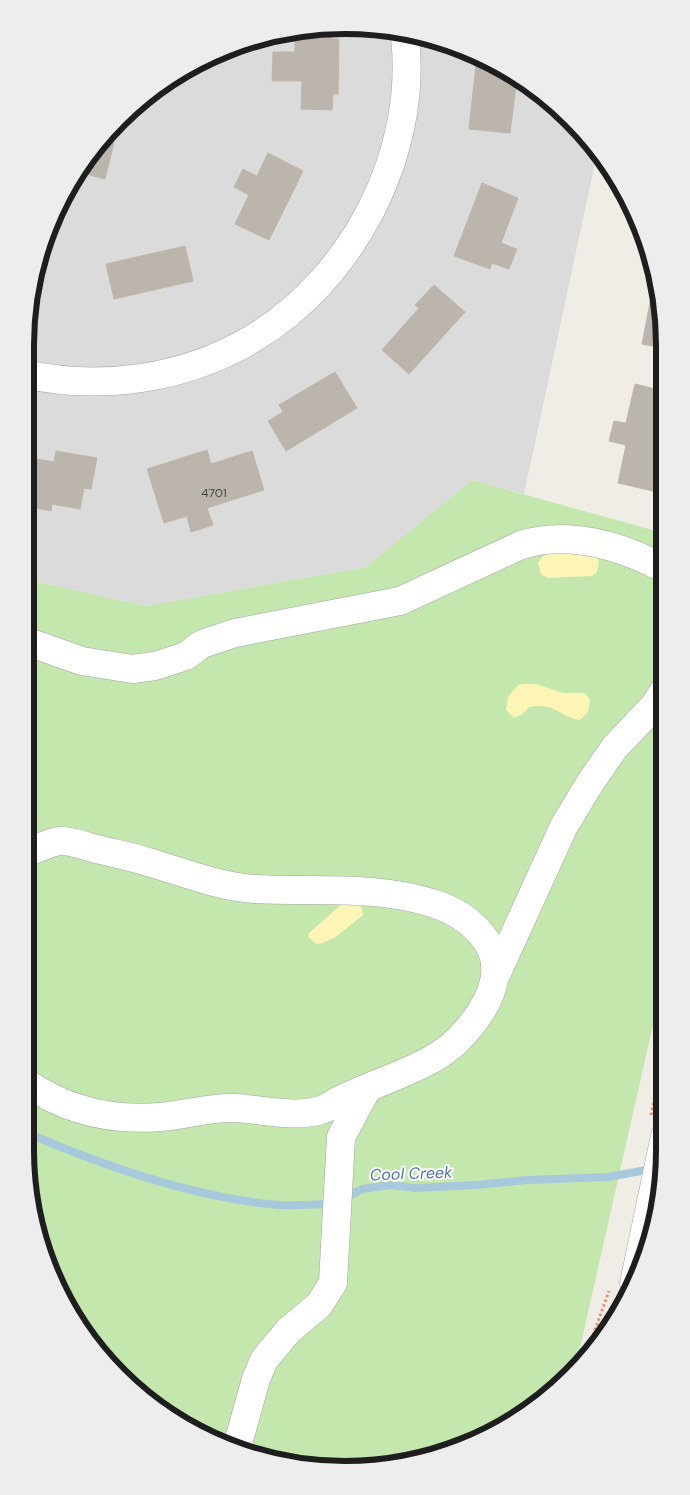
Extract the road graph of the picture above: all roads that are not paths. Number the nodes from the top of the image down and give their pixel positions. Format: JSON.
{"nodes":[{"id":1,"x":405,"y":40,"type":"edge"},
{"id":2,"x":34,"y":375,"type":"edge"},
{"id":3,"x":656,"y":564,"type":"edge"},
{"id":4,"x":34,"y":644,"type":"edge"},
{"id":5,"x":656,"y":703,"type":"edge"},
{"id":6,"x":34,"y":850,"type":"edge"},
{"id":7,"x":496,"y":974,"type":"junction"},
{"id":8,"x":34,"y":1088,"type":"edge"},
{"id":9,"x":367,"y":1089,"type":"junction"},
{"id":10,"x":655,"y":1184,"type":"edge"},
{"id":11,"x":642,"y":1244,"type":"edge"},
{"id":12,"x":238,"y":1443,"type":"edge"}],
"edges":[{"from":1,"to":2,"type":"street"},
{"from":3,"to":4,"type":"street"},
{"from":5,"to":7,"type":"street"},
{"from":6,"to":7,"type":"street"},
{"from":7,"to":9,"type":"street"},
{"from":8,"to":9,"type":"street"},
{"from":9,"to":12,"type":"street"},
{"from":10,"to":11,"type":"street"}]}
